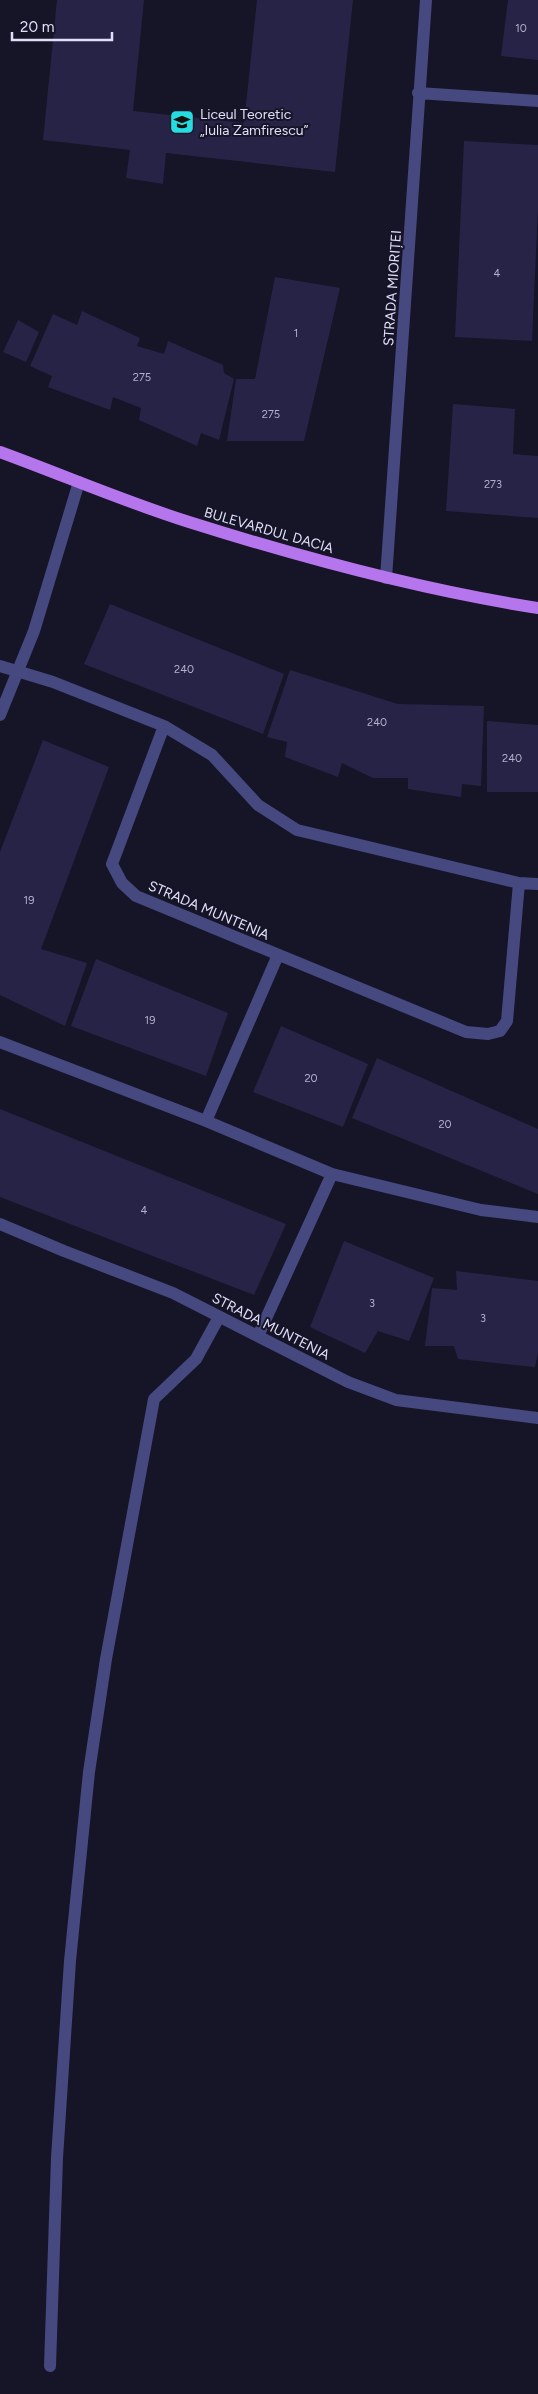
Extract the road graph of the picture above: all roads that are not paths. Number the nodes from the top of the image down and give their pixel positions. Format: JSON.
{"nodes":[{"id":1,"x":426,"y":0,"type":"edge"},
{"id":2,"x":418,"y":93,"type":"junction"},
{"id":3,"x":538,"y":101,"type":"edge"},
{"id":4,"x":0,"y":452,"type":"edge"},
{"id":5,"x":79,"y":482,"type":"junction"},
{"id":6,"x":386,"y":578,"type":"junction"},
{"id":7,"x":538,"y":608,"type":"edge"},
{"id":8,"x":0,"y":666,"type":"edge"},
{"id":9,"x":17,"y":672,"type":"junction"},
{"id":10,"x":0,"y":715,"type":"edge"},
{"id":11,"x":164,"y":726,"type":"junction"},
{"id":12,"x":519,"y":883,"type":"junction"},
{"id":13,"x":538,"y":884,"type":"edge"},
{"id":14,"x":278,"y":955,"type":"junction"},
{"id":15,"x":0,"y":1042,"type":"edge"},
{"id":16,"x":206,"y":1121,"type":"junction"},
{"id":17,"x":332,"y":1174,"type":"junction"},
{"id":18,"x":538,"y":1217,"type":"edge"},
{"id":19,"x":0,"y":1224,"type":"edge"},
{"id":20,"x":219,"y":1317,"type":"junction"},
{"id":21,"x":258,"y":1336,"type":"junction"},
{"id":22,"x":538,"y":1418,"type":"edge"},
{"id":23,"x":50,"y":2366,"type":"dead end"}],
"edges":[{"from":1,"to":2,"type":"street","name":"STRADA MIORIȚEI"},
{"from":2,"to":3,"type":"street"},
{"from":2,"to":6,"type":"street","name":"STRADA MIORIȚEI"},
{"from":4,"to":5,"type":"main road","name":"BULEVARDUL DACIA"},
{"from":5,"to":6,"type":"main road","name":"BULEVARDUL DACIA"},
{"from":5,"to":9,"type":"street"},
{"from":6,"to":7,"type":"main road","name":"BULEVARDUL DACIA"},
{"from":8,"to":9,"type":"street"},
{"from":9,"to":10,"type":"street"},
{"from":9,"to":11,"type":"street"},
{"from":11,"to":12,"type":"street"},
{"from":11,"to":14,"type":"street","name":"STRADA MUNTENIA"},
{"from":12,"to":13,"type":"street"},
{"from":12,"to":14,"type":"street","name":"STRADA MUNTENIA"},
{"from":14,"to":16,"type":"street","name":"STRADA MUNTENIA"},
{"from":15,"to":16,"type":"street"},
{"from":16,"to":17,"type":"street"},
{"from":17,"to":18,"type":"street"},
{"from":17,"to":21,"type":"street"},
{"from":19,"to":20,"type":"street","name":"STRADA MUNTENIA"},
{"from":20,"to":21,"type":"street","name":"STRADA MUNTENIA"},
{"from":20,"to":23,"type":"street"},
{"from":21,"to":22,"type":"street","name":"STRADA MUNTENIA"}]}
